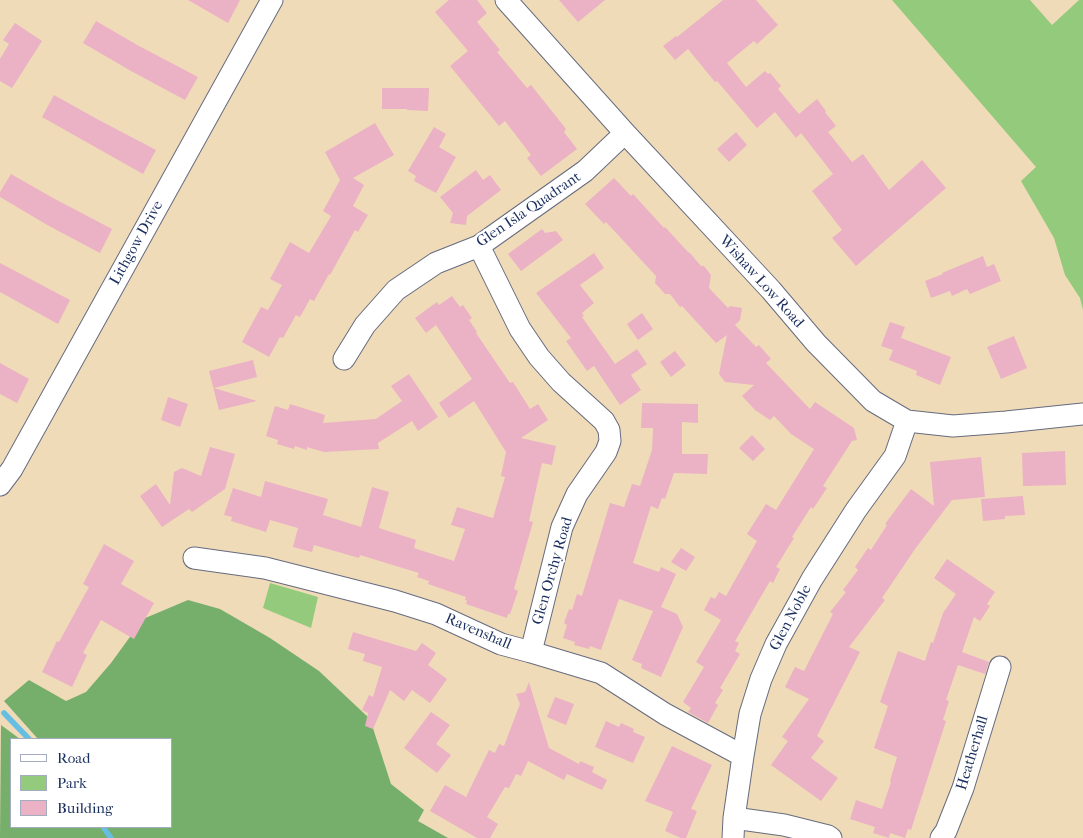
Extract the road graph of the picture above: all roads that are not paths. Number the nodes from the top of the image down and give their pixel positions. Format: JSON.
{"nodes":[{"id":1,"x":272,"y":0,"type":"edge"},
{"id":2,"x":506,"y":0,"type":"edge"},
{"id":3,"x":625,"y":133,"type":"junction"},
{"id":4,"x":479,"y":246,"type":"junction"},
{"id":5,"x":344,"y":358,"type":"dead end"},
{"id":6,"x":1083,"y":414,"type":"edge"},
{"id":7,"x":907,"y":422,"type":"junction"},
{"id":8,"x":0,"y":485,"type":"edge"},
{"id":9,"x":194,"y":558,"type":"dead end"},
{"id":10,"x":531,"y":652,"type":"junction"},
{"id":11,"x":1000,"y":667,"type":"dead end"},
{"id":12,"x":743,"y":756,"type":"junction"},
{"id":13,"x":734,"y":828,"type":"edge"},
{"id":14,"x":830,"y":838,"type":"edge"},
{"id":15,"x":941,"y":838,"type":"edge"}],
"edges":[{"from":1,"to":8,"type":"street","name":"Lithgow Drive"},
{"from":2,"to":3,"type":"street","name":"Wishaw Low Road"},
{"from":3,"to":4,"type":"street","name":"Glen Isla Quadrant"},
{"from":3,"to":7,"type":"street","name":"Wishaw Low Road"},
{"from":4,"to":5,"type":"street","name":"Glen Isla Quadrant"},
{"from":4,"to":10,"type":"street","name":"Glen Orchy Road"},
{"from":6,"to":7,"type":"street","name":"Wishaw Low Road"},
{"from":7,"to":12,"type":"street","name":"Glen Noble"},
{"from":9,"to":10,"type":"street","name":"Ravenshall"},
{"from":10,"to":12,"type":"street","name":"Ravenshall"},
{"from":11,"to":15,"type":"street","name":"Heatherhall"},
{"from":12,"to":13,"type":"street","name":"Glen Noble"},
{"from":13,"to":14,"type":"street"}]}
